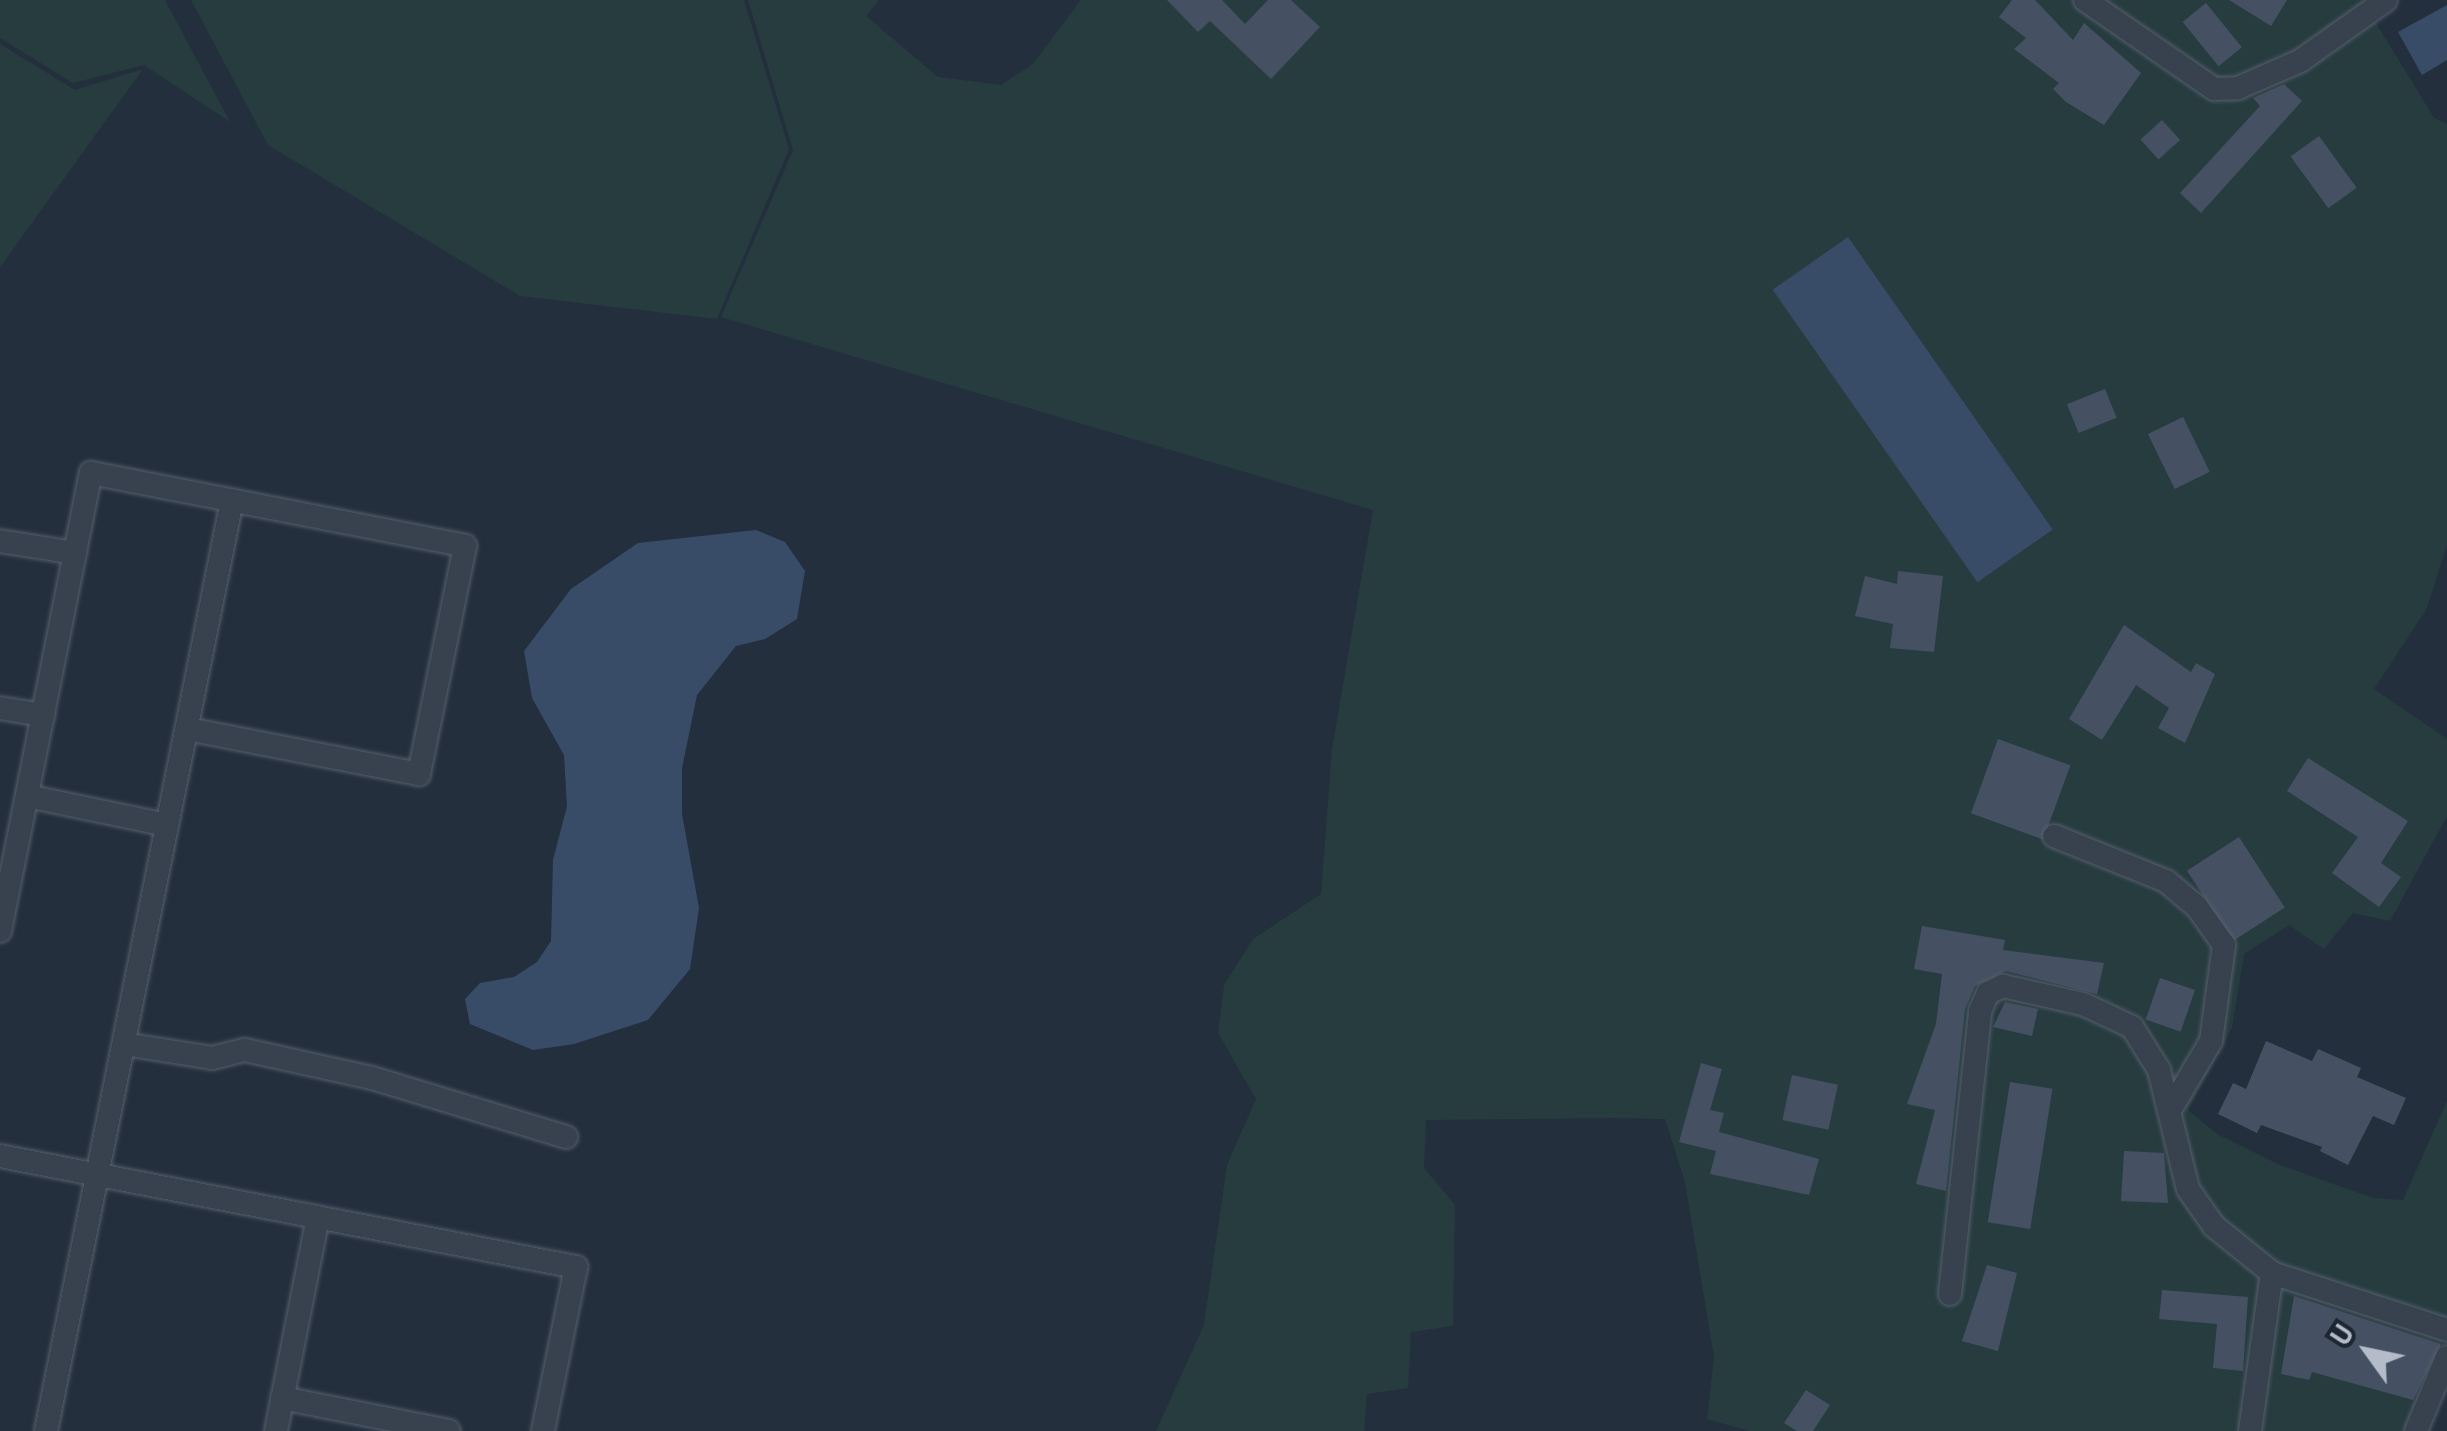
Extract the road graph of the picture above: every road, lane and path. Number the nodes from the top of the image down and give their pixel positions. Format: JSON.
{"nodes":[{"id":1,"x":2085,"y":0,"type":"edge"},
{"id":2,"x":2386,"y":0,"type":"edge"},
{"id":3,"x":232,"y":500,"type":"junction"},
{"id":4,"x":0,"y":541,"type":"edge"},
{"id":5,"x":75,"y":553,"type":"junction"},
{"id":6,"x":0,"y":708,"type":"edge"},
{"id":7,"x":43,"y":715,"type":"junction"},
{"id":8,"x":187,"y":728,"type":"junction"},
{"id":9,"x":27,"y":796,"type":"junction"},
{"id":10,"x":167,"y":825,"type":"junction"},
{"id":11,"x":2054,"y":836,"type":"dead end"},
{"id":12,"x":7,"y":862,"type":"edge"},
{"id":13,"x":0,"y":931,"type":"edge"},
{"id":14,"x":124,"y":1044,"type":"junction"},
{"id":15,"x":2170,"y":1110,"type":"junction"},
{"id":16,"x":566,"y":1137,"type":"dead end"},
{"id":17,"x":0,"y":1156,"type":"edge"},
{"id":18,"x":98,"y":1175,"type":"junction"},
{"id":19,"x":318,"y":1218,"type":"junction"},
{"id":20,"x":2272,"y":1274,"type":"junction"},
{"id":21,"x":1950,"y":1294,"type":"dead end"},
{"id":22,"x":2447,"y":1330,"type":"edge"},
{"id":23,"x":2447,"y":1357,"type":"edge"},
{"id":24,"x":282,"y":1398,"type":"junction"},
{"id":25,"x":46,"y":1431,"type":"edge"},
{"id":26,"x":276,"y":1431,"type":"edge"},
{"id":27,"x":449,"y":1431,"type":"edge"},
{"id":28,"x":543,"y":1431,"type":"edge"},
{"id":29,"x":2250,"y":1431,"type":"edge"},
{"id":30,"x":2416,"y":1431,"type":"edge"}],
"edges":[{"from":1,"to":2,"type":"street"},
{"from":3,"to":5,"type":"street"},
{"from":3,"to":8,"type":"street"},
{"from":3,"to":8,"type":"street"},
{"from":4,"to":5,"type":"street"},
{"from":5,"to":7,"type":"street"},
{"from":6,"to":7,"type":"street"},
{"from":7,"to":9,"type":"street"},
{"from":8,"to":10,"type":"street"},
{"from":9,"to":10,"type":"street"},
{"from":9,"to":12,"type":"street"},
{"from":10,"to":14,"type":"street"},
{"from":11,"to":15,"type":"street"},
{"from":12,"to":13,"type":"street"},
{"from":14,"to":16,"type":"street"},
{"from":14,"to":18,"type":"street"},
{"from":15,"to":20,"type":"street"},
{"from":15,"to":21,"type":"street"},
{"from":17,"to":18,"type":"street"},
{"from":18,"to":19,"type":"street"},
{"from":18,"to":25,"type":"street"},
{"from":19,"to":24,"type":"street"},
{"from":19,"to":28,"type":"street"},
{"from":20,"to":22,"type":"street"},
{"from":20,"to":29,"type":"street"},
{"from":23,"to":30,"type":"street"},
{"from":24,"to":26,"type":"street"},
{"from":24,"to":27,"type":"street"}]}
